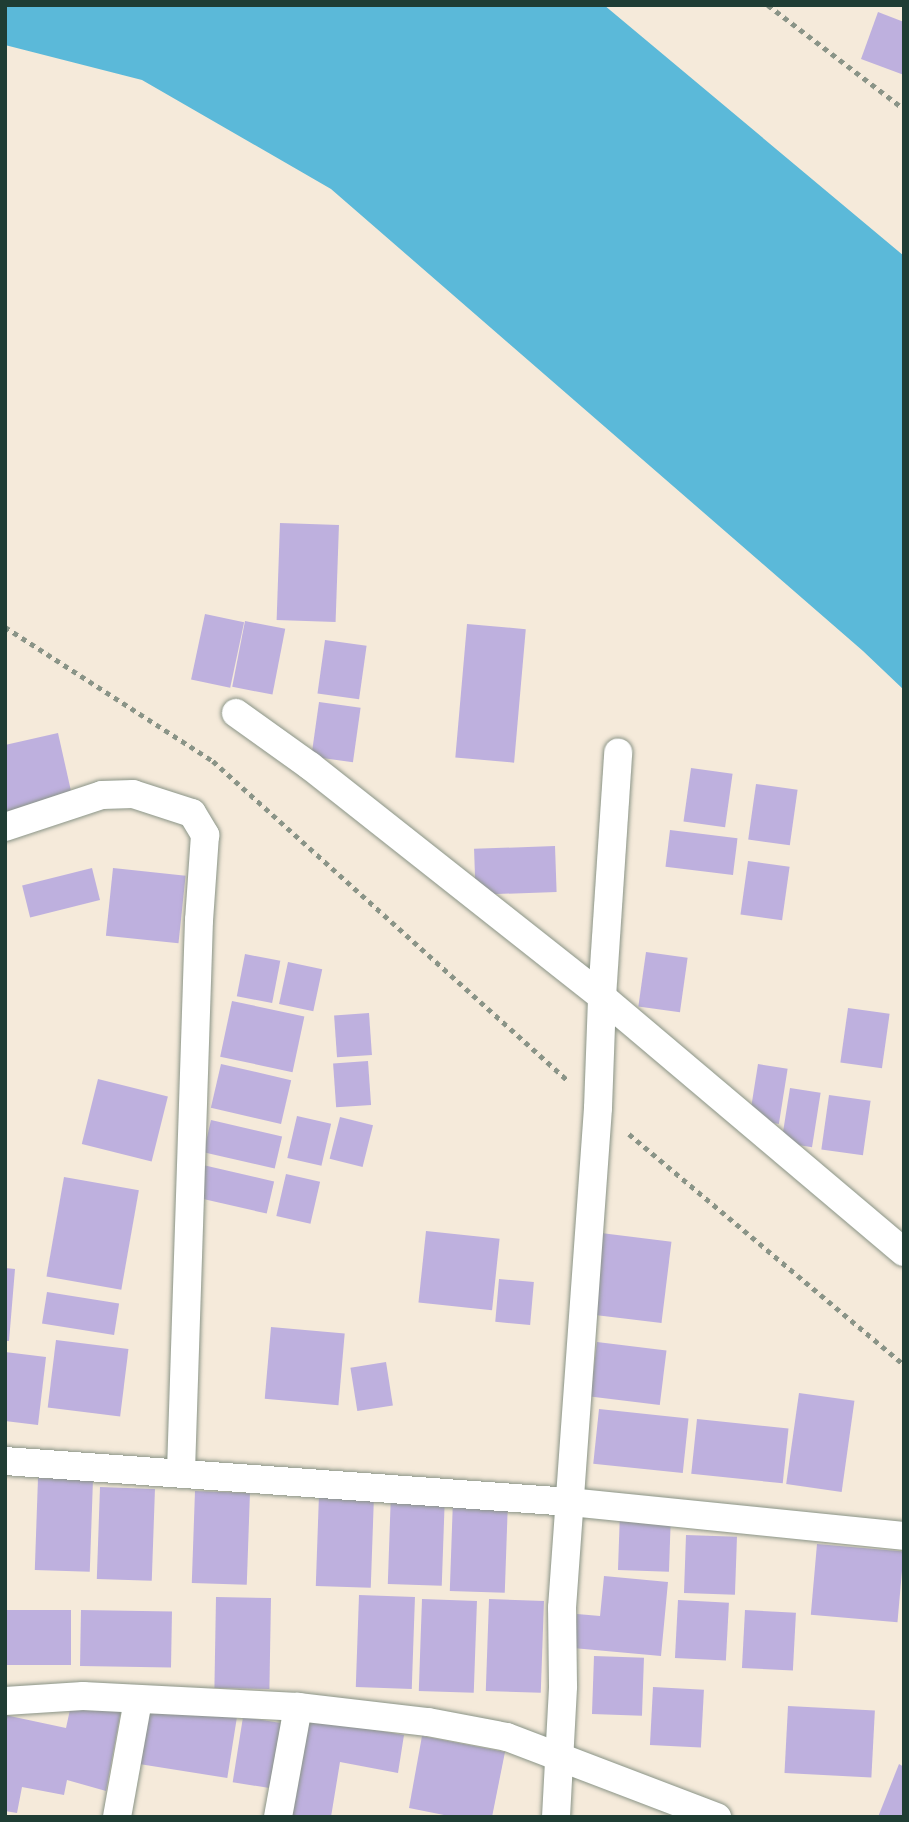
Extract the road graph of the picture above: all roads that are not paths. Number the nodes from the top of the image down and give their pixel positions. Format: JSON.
{"nodes":[{"id":1,"x":236,"y":712,"type":"dead end"},
{"id":2,"x":618,"y":753,"type":"dead end"},
{"id":3,"x":5,"y":827,"type":"edge"},
{"id":4,"x":601,"y":997,"type":"junction"},
{"id":5,"x":904,"y":1252,"type":"edge"},
{"id":6,"x":5,"y":1461,"type":"edge"},
{"id":7,"x":181,"y":1472,"type":"junction"},
{"id":8,"x":570,"y":1502,"type":"junction"},
{"id":9,"x":904,"y":1536,"type":"edge"},
{"id":10,"x":5,"y":1700,"type":"edge"},
{"id":11,"x":138,"y":1700,"type":"junction"},
{"id":12,"x":298,"y":1707,"type":"junction"},
{"id":13,"x":560,"y":1755,"type":"junction"},
{"id":14,"x":117,"y":1817,"type":"edge"},
{"id":15,"x":278,"y":1817,"type":"edge"},
{"id":16,"x":556,"y":1817,"type":"edge"},
{"id":17,"x":717,"y":1817,"type":"edge"}],
"edges":[{"from":1,"to":4,"type":"street"},
{"from":2,"to":4,"type":"street"},
{"from":3,"to":7,"type":"street"},
{"from":4,"to":5,"type":"street"},
{"from":4,"to":8,"type":"street"},
{"from":6,"to":7,"type":"street"},
{"from":7,"to":8,"type":"street"},
{"from":8,"to":9,"type":"street"},
{"from":8,"to":13,"type":"street"},
{"from":10,"to":11,"type":"street"},
{"from":11,"to":12,"type":"street"},
{"from":11,"to":14,"type":"street"},
{"from":12,"to":13,"type":"street"},
{"from":12,"to":15,"type":"street"},
{"from":13,"to":16,"type":"street"},
{"from":13,"to":17,"type":"street"}]}
